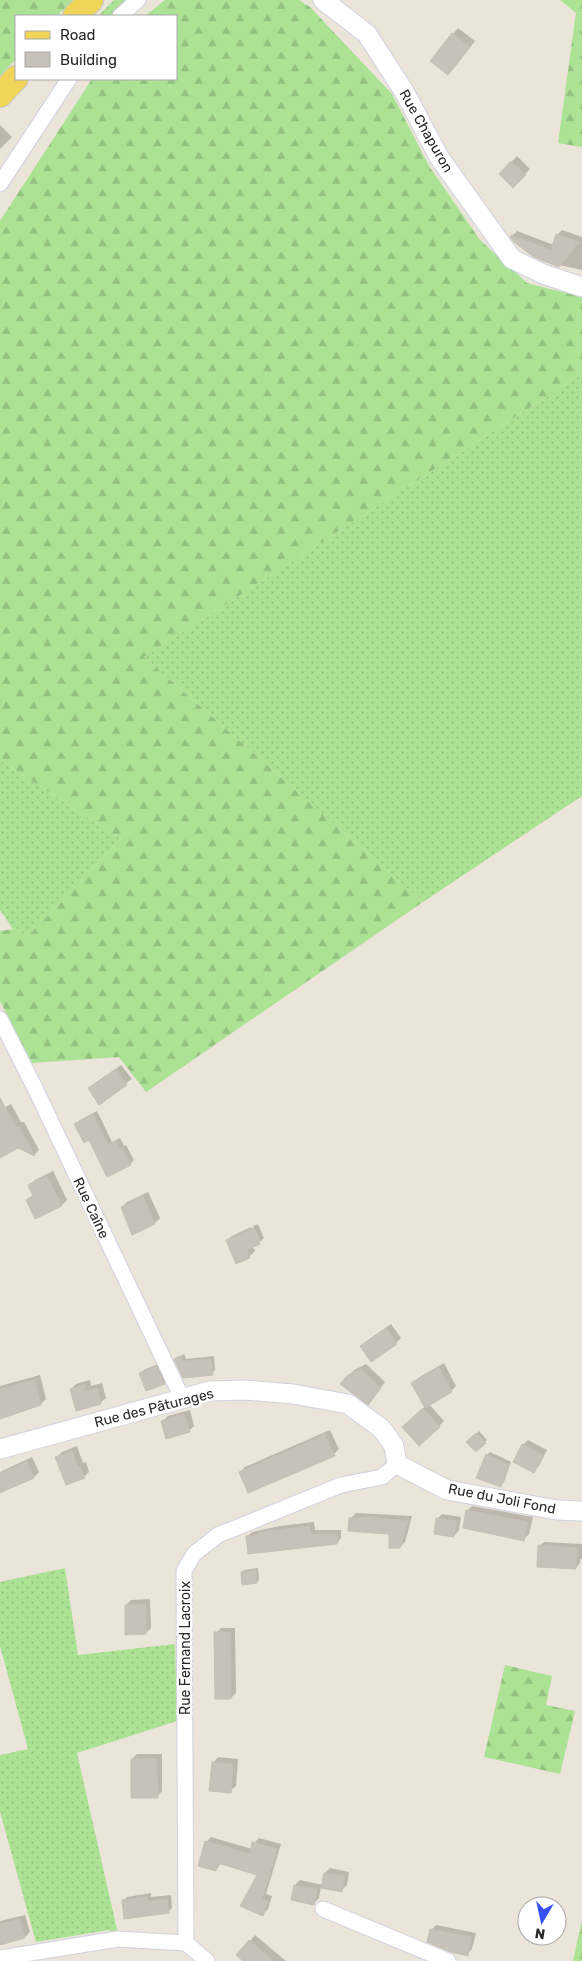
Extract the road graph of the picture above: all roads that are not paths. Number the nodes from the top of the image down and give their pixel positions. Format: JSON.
{"nodes":[{"id":1,"x":91,"y":0,"type":"edge"},
{"id":2,"x":138,"y":0,"type":"edge"},
{"id":3,"x":323,"y":0,"type":"edge"},
{"id":4,"x":76,"y":15,"type":"edge"},
{"id":5,"x":121,"y":15,"type":"edge"},
{"id":6,"x":15,"y":79,"type":"edge"},
{"id":7,"x":68,"y":80,"type":"edge"},
{"id":8,"x":0,"y":95,"type":"edge"},
{"id":9,"x":0,"y":184,"type":"edge"},
{"id":10,"x":582,"y":288,"type":"edge"},
{"id":11,"x":0,"y":1019,"type":"edge"},
{"id":12,"x":182,"y":1398,"type":"junction"},
{"id":13,"x":0,"y":1449,"type":"edge"},
{"id":14,"x":397,"y":1464,"type":"junction"},
{"id":15,"x":582,"y":1511,"type":"edge"},
{"id":16,"x":323,"y":1909,"type":"dead end"},
{"id":17,"x":186,"y":1943,"type":"junction"},
{"id":18,"x":0,"y":1958,"type":"edge"},
{"id":19,"x":207,"y":1961,"type":"edge"},
{"id":20,"x":448,"y":1961,"type":"edge"}],
"edges":[{"from":1,"to":4,"type":"main road"},
{"from":2,"to":5,"type":"street"},
{"from":3,"to":10,"type":"street","name":"Rue Chapuron"},
{"from":6,"to":8,"type":"main road"},
{"from":7,"to":9,"type":"street"},
{"from":11,"to":12,"type":"street","name":"Rue Caîne"},
{"from":12,"to":13,"type":"street","name":"Rue des Pâturages"},
{"from":12,"to":14,"type":"street","name":"Rue des Pâturages"},
{"from":14,"to":15,"type":"street","name":"Rue du Joli Fond"},
{"from":14,"to":17,"type":"street","name":"Rue Fernand Lacroix"},
{"from":16,"to":20,"type":"street"},
{"from":17,"to":18,"type":"street"},
{"from":17,"to":19,"type":"street"}]}
